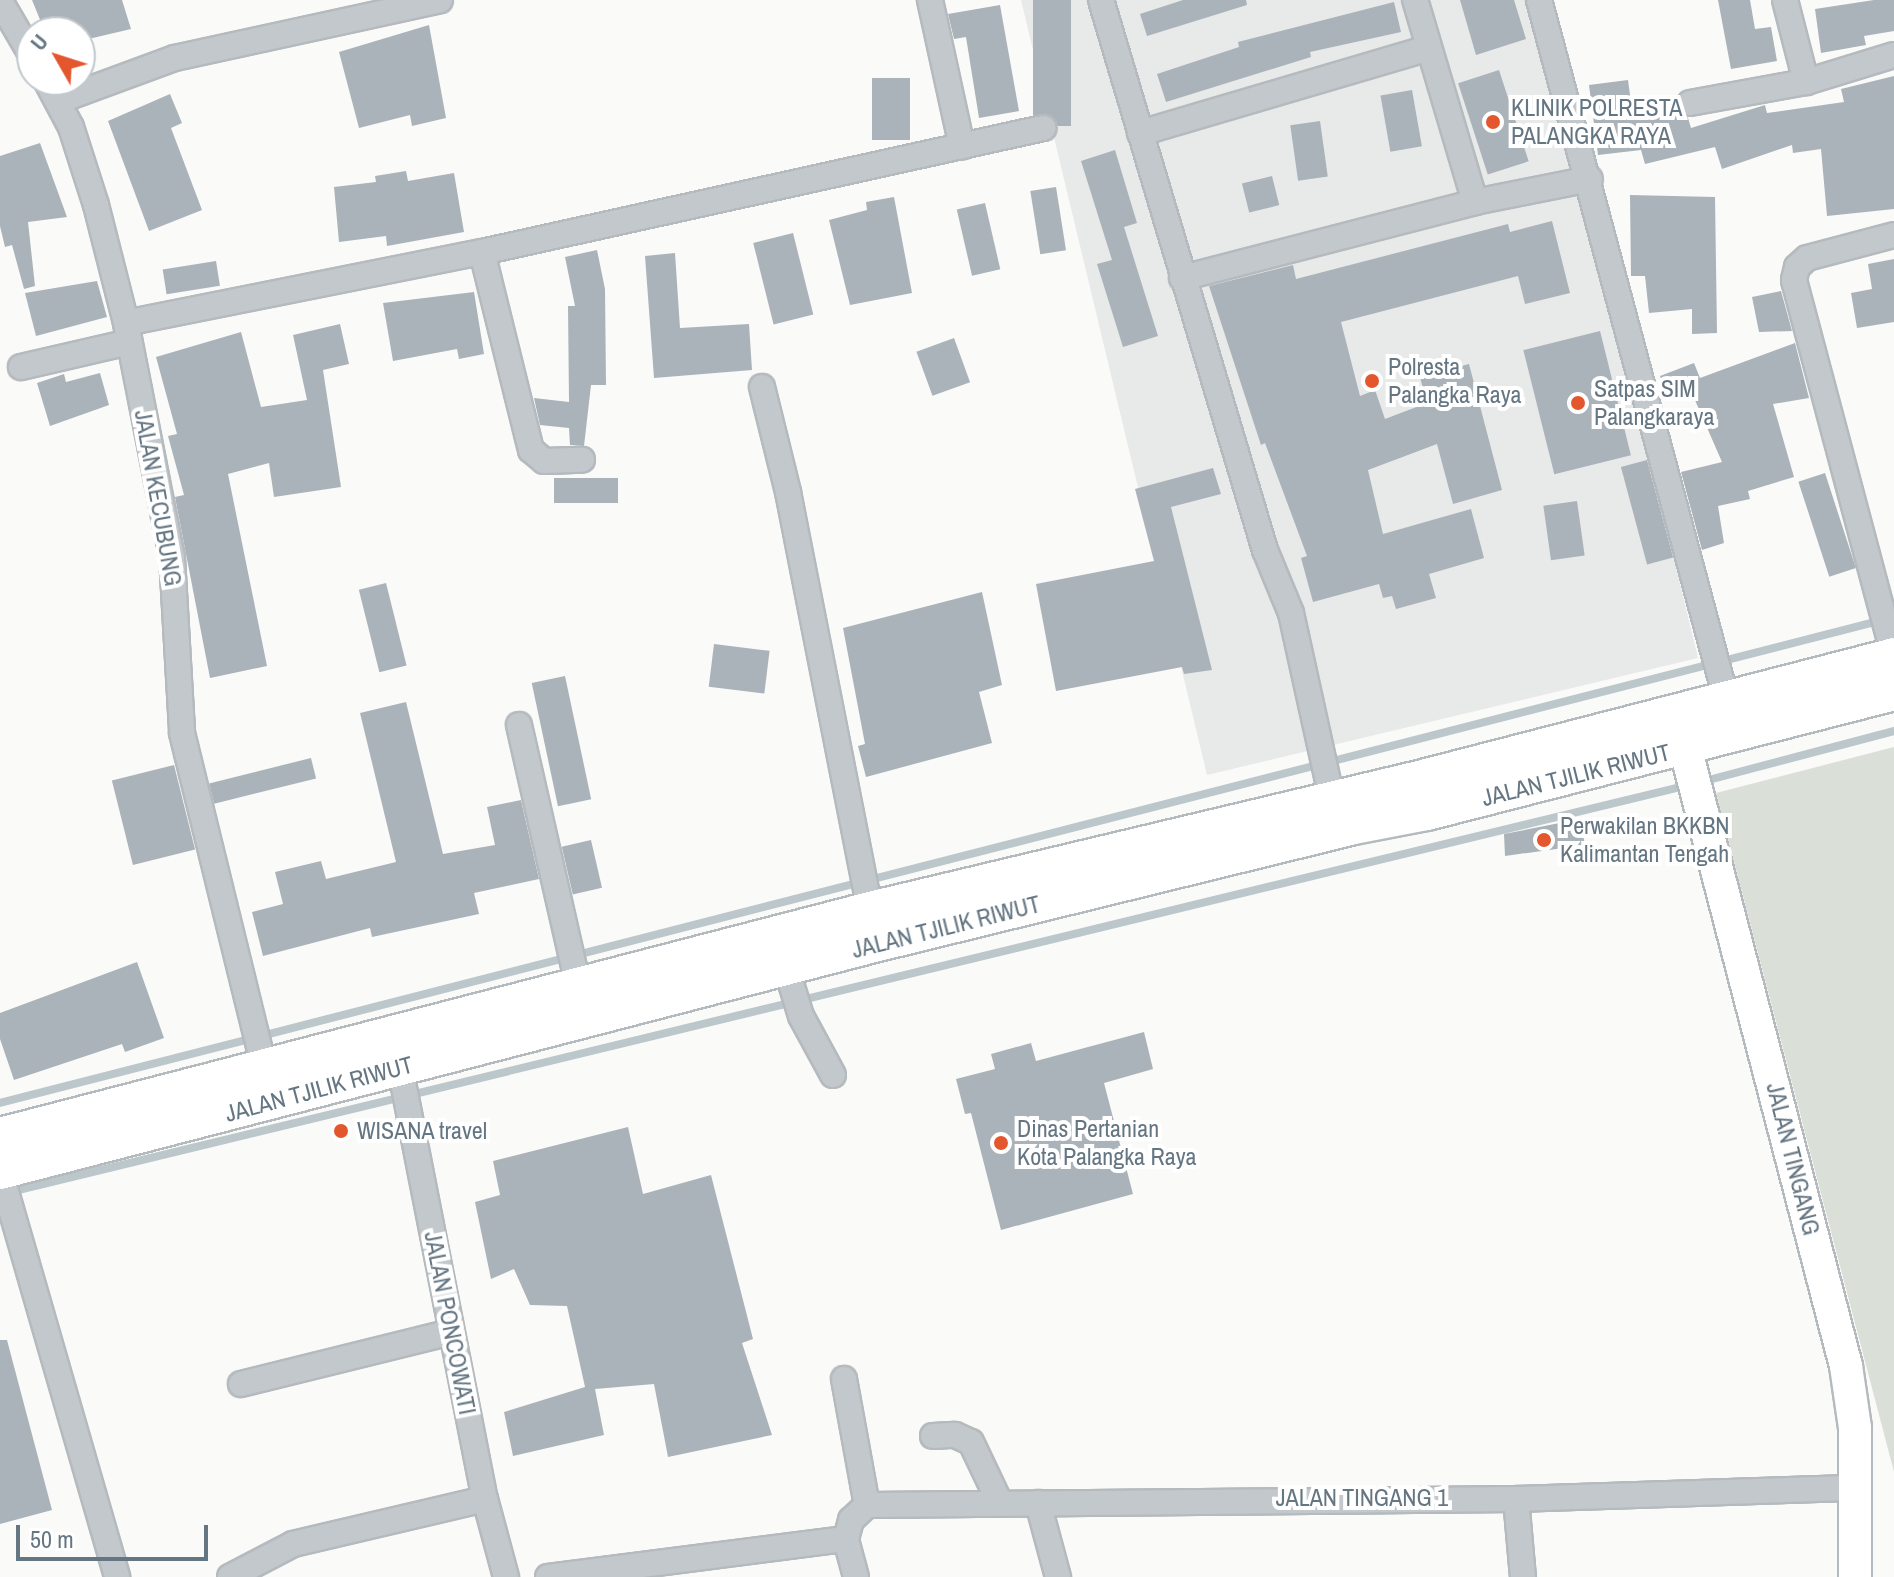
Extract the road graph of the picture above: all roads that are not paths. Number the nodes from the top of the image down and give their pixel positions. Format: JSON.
{"nodes":[{"id":1,"x":440,"y":0,"type":"edge"},
{"id":2,"x":930,"y":0,"type":"edge"},
{"id":3,"x":1101,"y":0,"type":"edge"},
{"id":4,"x":1415,"y":0,"type":"edge"},
{"id":5,"x":1539,"y":0,"type":"edge"},
{"id":6,"x":1785,"y":0,"type":"edge"},
{"id":7,"x":0,"y":1,"type":"edge"},
{"id":8,"x":16,"y":28,"type":"edge"},
{"id":9,"x":1429,"y":48,"type":"junction"},
{"id":10,"x":1894,"y":55,"type":"edge"},
{"id":11,"x":96,"y":79,"type":"edge"},
{"id":12,"x":1806,"y":82,"type":"junction"},
{"id":13,"x":54,"y":96,"type":"edge"},
{"id":14,"x":1690,"y":103,"type":"dead end"},
{"id":15,"x":1043,"y":128,"type":"dead end"},
{"id":16,"x":1140,"y":133,"type":"junction"},
{"id":17,"x":962,"y":147,"type":"junction"},
{"id":18,"x":1590,"y":179,"type":"junction"},
{"id":19,"x":1475,"y":202,"type":"junction"},
{"id":20,"x":1894,"y":235,"type":"edge"},
{"id":21,"x":482,"y":252,"type":"junction"},
{"id":22,"x":1182,"y":278,"type":"junction"},
{"id":23,"x":128,"y":332,"type":"junction"},
{"id":24,"x":21,"y":367,"type":"dead end"},
{"id":25,"x":762,"y":387,"type":"dead end"},
{"id":26,"x":582,"y":460,"type":"dead end"},
{"id":27,"x":1894,"y":656,"type":"edge"},
{"id":28,"x":1894,"y":692,"type":"edge"},
{"id":29,"x":1727,"y":702,"type":"junction"},
{"id":30,"x":519,"y":725,"type":"dead end"},
{"id":31,"x":1685,"y":747,"type":"junction"},
{"id":32,"x":1342,"y":807,"type":"junction"},
{"id":33,"x":870,"y":910,"type":"junction"},
{"id":34,"x":786,"y":967,"type":"junction"},
{"id":35,"x":578,"y":985,"type":"junction"},
{"id":36,"x":265,"y":1066,"type":"junction"},
{"id":37,"x":400,"y":1067,"type":"junction"},
{"id":38,"x":833,"y":1075,"type":"dead end"},
{"id":39,"x":269,"y":1102,"type":"junction"},
{"id":40,"x":0,"y":1136,"type":"edge"},
{"id":41,"x":0,"y":1171,"type":"edge"},
{"id":42,"x":451,"y":1332,"type":"junction"},
{"id":43,"x":844,"y":1379,"type":"dead end"},
{"id":44,"x":241,"y":1384,"type":"dead end"},
{"id":45,"x":933,"y":1436,"type":"dead end"},
{"id":46,"x":1856,"y":1488,"type":"junction"},
{"id":47,"x":485,"y":1499,"type":"junction"},
{"id":48,"x":1516,"y":1499,"type":"junction"},
{"id":49,"x":1000,"y":1503,"type":"junction"},
{"id":50,"x":1038,"y":1503,"type":"junction"},
{"id":51,"x":867,"y":1505,"type":"junction"},
{"id":52,"x":846,"y":1539,"type":"junction"},
{"id":53,"x":117,"y":1577,"type":"edge"},
{"id":54,"x":230,"y":1577,"type":"edge"},
{"id":55,"x":506,"y":1577,"type":"edge"},
{"id":56,"x":548,"y":1577,"type":"edge"},
{"id":57,"x":856,"y":1577,"type":"edge"},
{"id":58,"x":1058,"y":1577,"type":"edge"},
{"id":59,"x":1523,"y":1577,"type":"edge"},
{"id":60,"x":1855,"y":1577,"type":"edge"}],
"edges":[{"from":1,"to":11,"type":"street"},
{"from":2,"to":17,"type":"street"},
{"from":3,"to":16,"type":"street"},
{"from":4,"to":9,"type":"street"},
{"from":5,"to":18,"type":"street"},
{"from":6,"to":12,"type":"street"},
{"from":7,"to":8,"type":"street"},
{"from":9,"to":16,"type":"street"},
{"from":9,"to":19,"type":"street"},
{"from":10,"to":12,"type":"street"},
{"from":12,"to":14,"type":"street"},
{"from":13,"to":23,"type":"street","name":"JALAN KECUBUNG"},
{"from":15,"to":17,"type":"street"},
{"from":16,"to":22,"type":"street"},
{"from":17,"to":21,"type":"street"},
{"from":18,"to":19,"type":"street"},
{"from":18,"to":29,"type":"street"},
{"from":19,"to":22,"type":"street"},
{"from":20,"to":27,"type":"street"},
{"from":21,"to":23,"type":"street"},
{"from":21,"to":26,"type":"street"},
{"from":22,"to":32,"type":"street"},
{"from":23,"to":24,"type":"street"},
{"from":23,"to":36,"type":"street","name":"JALAN KECUBUNG"},
{"from":25,"to":33,"type":"street"},
{"from":27,"to":29,"type":"highway","name":"JALAN TJILIK RIWUT"},
{"from":28,"to":31,"type":"highway","name":"JALAN TJILIK RIWUT"},
{"from":29,"to":32,"type":"highway","name":"JALAN TJILIK RIWUT"},
{"from":30,"to":35,"type":"street"},
{"from":31,"to":32,"type":"highway","name":"JALAN TJILIK RIWUT"},
{"from":31,"to":46,"type":"main road","name":"JALAN TINGANG"},
{"from":32,"to":33,"type":"highway","name":"JALAN TJILIK RIWUT"},
{"from":32,"to":34,"type":"highway","name":"JALAN TJILIK RIWUT"},
{"from":33,"to":35,"type":"highway","name":"JALAN TJILIK RIWUT"},
{"from":34,"to":37,"type":"highway","name":"JALAN TJILIK RIWUT"},
{"from":34,"to":38,"type":"street"},
{"from":35,"to":36,"type":"highway","name":"JALAN TJILIK RIWUT"},
{"from":36,"to":39,"type":"street","name":"JALAN KECUBUNG"},
{"from":36,"to":40,"type":"highway","name":"JALAN TJILIK RIWUT"},
{"from":37,"to":39,"type":"highway","name":"JALAN TJILIK RIWUT"},
{"from":37,"to":42,"type":"street","name":"JALAN PONCOWATI"},
{"from":39,"to":41,"type":"highway","name":"JALAN TJILIK RIWUT"},
{"from":41,"to":53,"type":"street"},
{"from":42,"to":44,"type":"street"},
{"from":42,"to":47,"type":"street","name":"JALAN PONCOWATI"},
{"from":43,"to":51,"type":"street"},
{"from":45,"to":49,"type":"street"},
{"from":46,"to":48,"type":"street","name":"JALAN TINGANG 1"},
{"from":46,"to":60,"type":"main road","name":"JALAN TINGANG"},
{"from":47,"to":54,"type":"street"},
{"from":47,"to":55,"type":"street","name":"JALAN PONCOWATI"},
{"from":48,"to":50,"type":"street","name":"JALAN TINGANG 1"},
{"from":48,"to":59,"type":"street"},
{"from":49,"to":50,"type":"street","name":"JALAN TINGANG 1"},
{"from":49,"to":51,"type":"street","name":"JALAN TINGANG 1"},
{"from":50,"to":58,"type":"street"},
{"from":51,"to":52,"type":"street"},
{"from":52,"to":56,"type":"street"},
{"from":52,"to":57,"type":"street"}]}
